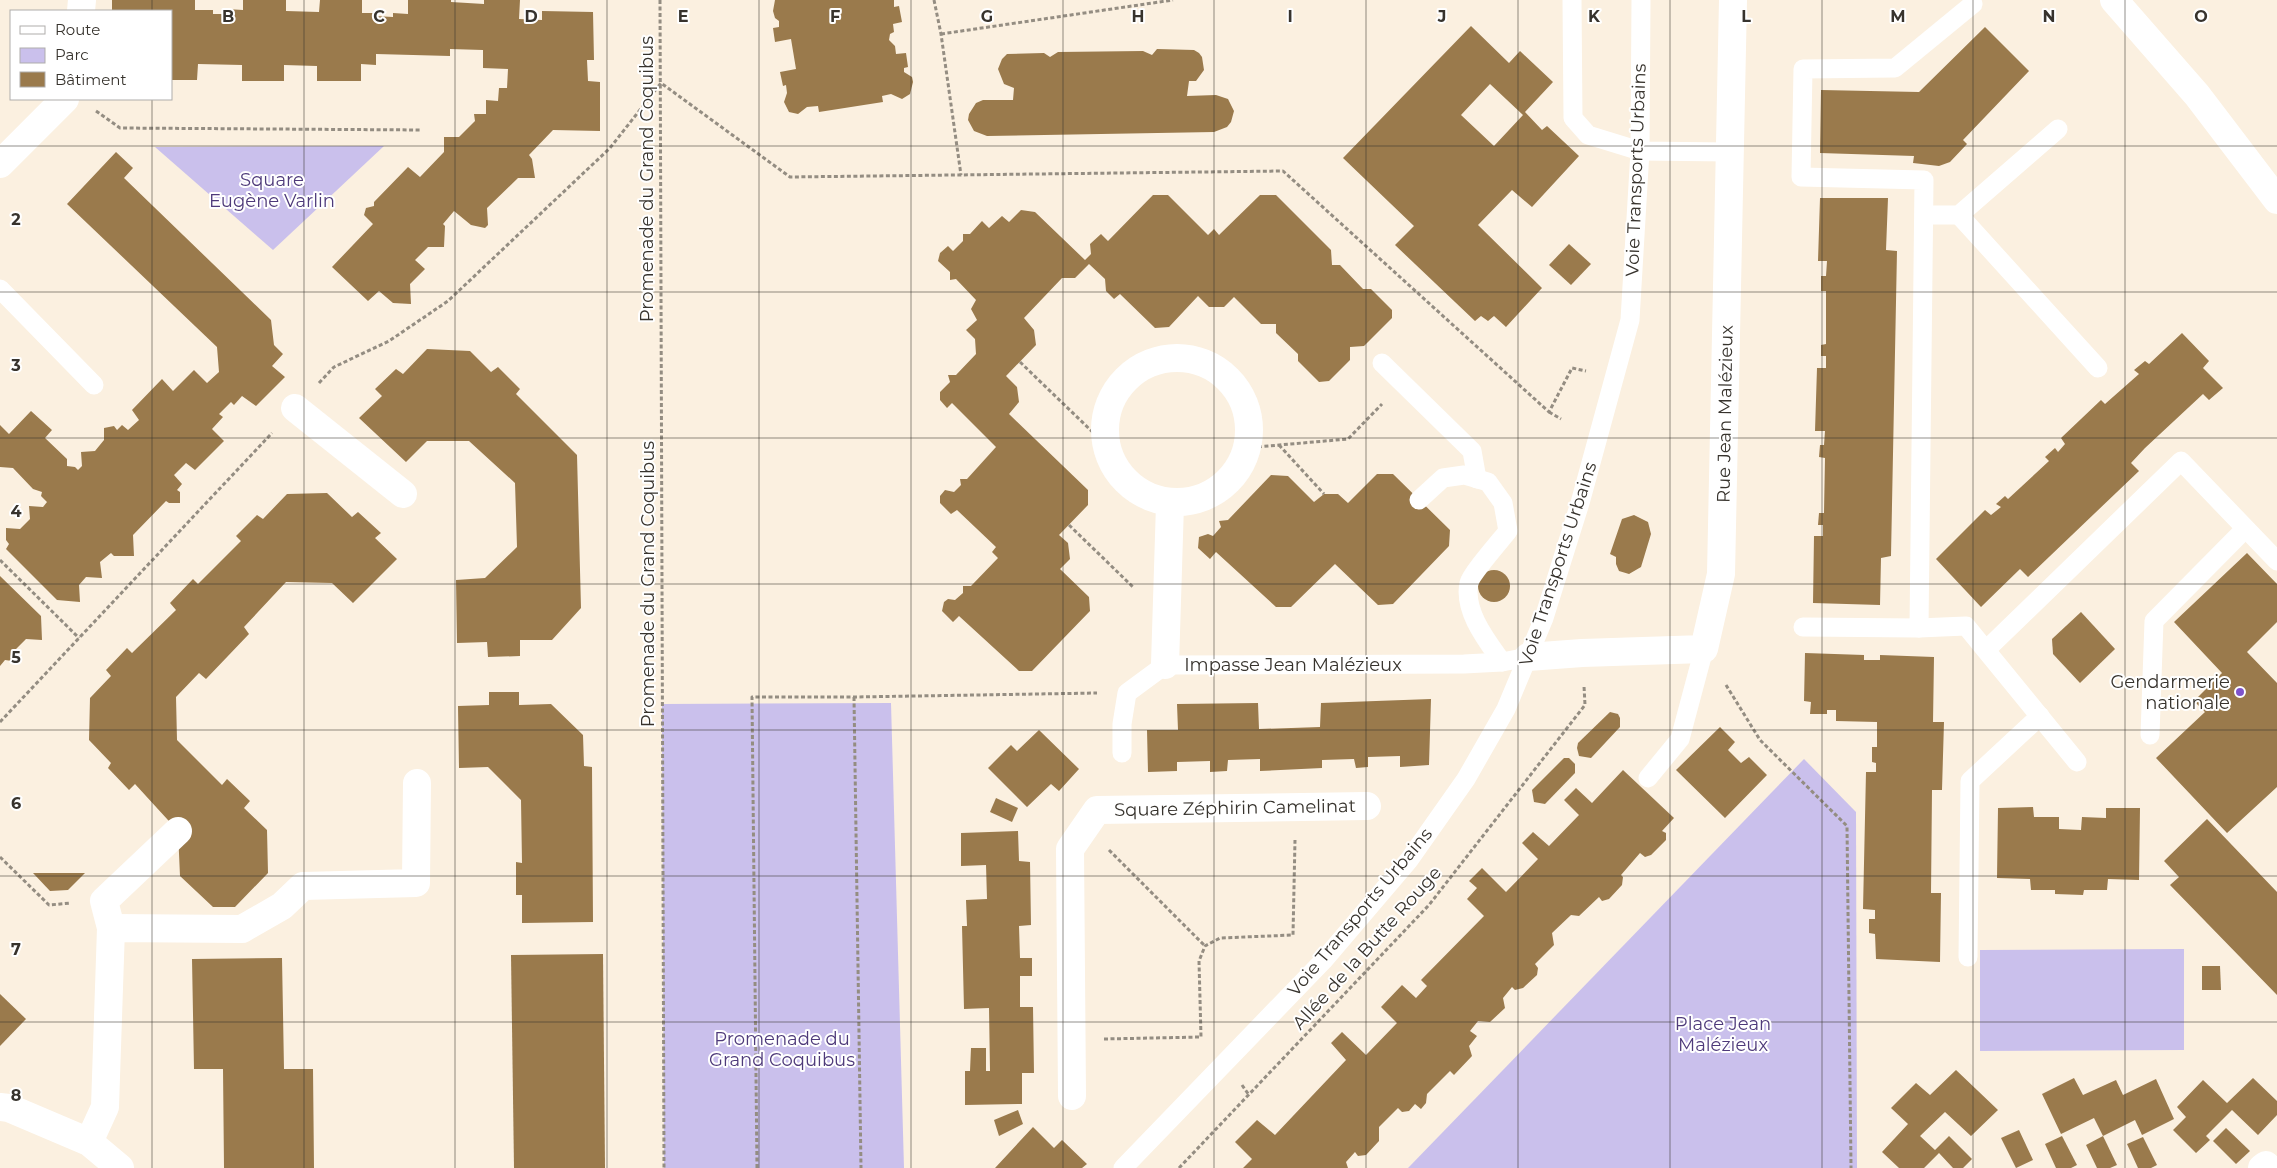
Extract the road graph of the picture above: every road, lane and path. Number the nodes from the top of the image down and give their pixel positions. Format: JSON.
{"nodes":[{"id":1,"x":660,"y":0,"type":"edge"},
{"id":2,"x":934,"y":0,"type":"edge"},
{"id":3,"x":1173,"y":0,"type":"edge"},
{"id":4,"x":1572,"y":0,"type":"edge"},
{"id":5,"x":1641,"y":0,"type":"edge"},
{"id":6,"x":1733,"y":0,"type":"edge"},
{"id":7,"x":2114,"y":0,"type":"edge"},
{"id":8,"x":1973,"y":4,"type":"dead end"},
{"id":9,"x":941,"y":34,"type":"junction"},
{"id":10,"x":661,"y":82,"type":"junction"},
{"id":11,"x":64,"y":100,"type":"edge"},
{"id":12,"x":96,"y":111,"type":"dead end"},
{"id":13,"x":2058,"y":129,"type":"dead end"},
{"id":14,"x":422,"y":130,"type":"dead end"},
{"id":15,"x":1640,"y":151,"type":"junction"},
{"id":16,"x":1730,"y":152,"type":"junction"},
{"id":17,"x":0,"y":164,"type":"edge"},
{"id":18,"x":961,"y":175,"type":"junction"},
{"id":19,"x":2277,"y":200,"type":"edge"},
{"id":20,"x":1924,"y":214,"type":"junction"},
{"id":21,"x":1959,"y":215,"type":"junction"},
{"id":22,"x":0,"y":289,"type":"edge"},
{"id":23,"x":1020,"y":362,"type":"dead end"},
{"id":24,"x":1382,"y":363,"type":"dead end"},
{"id":25,"x":2098,"y":368,"type":"dead end"},
{"id":26,"x":1615,"y":378,"type":"junction"},
{"id":27,"x":1403,"y":384,"type":"junction"},
{"id":28,"x":94,"y":385,"type":"dead end"},
{"id":29,"x":295,"y":408,"type":"dead end"},
{"id":30,"x":1549,"y":412,"type":"junction"},
{"id":31,"x":1561,"y":419,"type":"dead end"},
{"id":32,"x":1105,"y":444,"type":"junction"},
{"id":33,"x":1278,"y":445,"type":"junction"},
{"id":34,"x":1245,"y":448,"type":"junction"},
{"id":35,"x":1477,"y":479,"type":"junction"},
{"id":36,"x":403,"y":494,"type":"dead end"},
{"id":37,"x":1324,"y":494,"type":"dead end"},
{"id":38,"x":1419,"y":500,"type":"dead end"},
{"id":39,"x":1170,"y":504,"type":"junction"},
{"id":40,"x":1069,"y":525,"type":"dead end"},
{"id":41,"x":2245,"y":529,"type":"junction"},
{"id":42,"x":0,"y":560,"type":"edge"},
{"id":43,"x":2277,"y":561,"type":"edge"},
{"id":44,"x":1167,"y":621,"type":"junction"},
{"id":45,"x":1803,"y":627,"type":"dead end"},
{"id":46,"x":1919,"y":628,"type":"junction"},
{"id":47,"x":79,"y":638,"type":"dead end"},
{"id":48,"x":1704,"y":649,"type":"junction"},
{"id":49,"x":1986,"y":650,"type":"junction"},
{"id":50,"x":1582,"y":653,"type":"junction"},
{"id":51,"x":1515,"y":659,"type":"junction"},
{"id":52,"x":1165,"y":665,"type":"junction"},
{"id":53,"x":1127,"y":693,"type":"junction"},
{"id":54,"x":854,"y":698,"type":"junction"},
{"id":55,"x":2040,"y":716,"type":"junction"},
{"id":56,"x":2150,"y":735,"type":"dead end"},
{"id":57,"x":1122,"y":753,"type":"dead end"},
{"id":58,"x":2077,"y":762,"type":"dead end"},
{"id":59,"x":1648,"y":778,"type":"dead end"},
{"id":60,"x":417,"y":783,"type":"dead end"},
{"id":61,"x":1367,"y":806,"type":"dead end"},
{"id":62,"x":1295,"y":807,"type":"junction"},
{"id":63,"x":1085,"y":827,"type":"junction"},
{"id":64,"x":178,"y":831,"type":"dead end"},
{"id":65,"x":0,"y":858,"type":"edge"},
{"id":66,"x":104,"y":901,"type":"junction"},
{"id":67,"x":110,"y":928,"type":"junction"},
{"id":68,"x":1205,"y":946,"type":"junction"},
{"id":69,"x":1968,"y":956,"type":"dead end"},
{"id":70,"x":1072,"y":1040,"type":"junction"},
{"id":71,"x":1072,"y":1096,"type":"dead end"},
{"id":72,"x":0,"y":1107,"type":"edge"},
{"id":73,"x":89,"y":1142,"type":"junction"},
{"id":74,"x":120,"y":1168,"type":"edge"},
{"id":75,"x":664,"y":1168,"type":"edge"},
{"id":76,"x":757,"y":1168,"type":"edge"},
{"id":77,"x":861,"y":1168,"type":"edge"},
{"id":78,"x":1122,"y":1168,"type":"edge"},
{"id":79,"x":1179,"y":1168,"type":"edge"},
{"id":80,"x":1851,"y":1168,"type":"edge"}],
"edges":[{"from":1,"to":10,"type":"path","name":"Promenade du Grand Coquibus"},
{"from":2,"to":9,"type":"path"},
{"from":3,"to":9,"type":"path"},
{"from":4,"to":15,"type":"lane"},
{"from":5,"to":15,"type":"lane","name":"Voie Transports Urbains"},
{"from":6,"to":16,"type":"street","name":"Rue Jean Malézieux"},
{"from":7,"to":19,"type":"street"},
{"from":8,"to":20,"type":"lane"},
{"from":9,"to":18,"type":"path"},
{"from":10,"to":18,"type":"path"},
{"from":10,"to":75,"type":"path","name":"Promenade du Grand Coquibus"},
{"from":11,"to":17,"type":"street"},
{"from":12,"to":14,"type":"path"},
{"from":13,"to":21,"type":"lane"},
{"from":15,"to":16,"type":"lane"},
{"from":15,"to":26,"type":"lane","name":"Voie Transports Urbains"},
{"from":16,"to":48,"type":"street","name":"Rue Jean Malézieux"},
{"from":18,"to":30,"type":"path"},
{"from":20,"to":21,"type":"lane"},
{"from":20,"to":46,"type":"lane"},
{"from":21,"to":25,"type":"lane"},
{"from":22,"to":28,"type":"lane"},
{"from":23,"to":32,"type":"path"},
{"from":24,"to":27,"type":"lane"},
{"from":26,"to":30,"type":"path"},
{"from":26,"to":51,"type":"lane","name":"Voie Transports Urbains"},
{"from":27,"to":33,"type":"path"},
{"from":27,"to":35,"type":"lane"},
{"from":29,"to":36,"type":"street"},
{"from":30,"to":31,"type":"path"},
{"from":32,"to":34,"type":"street"},
{"from":32,"to":39,"type":"street"},
{"from":33,"to":34,"type":"path"},
{"from":33,"to":37,"type":"path"},
{"from":34,"to":39,"type":"street"},
{"from":35,"to":38,"type":"lane"},
{"from":35,"to":51,"type":"lane"},
{"from":39,"to":44,"type":"street"},
{"from":40,"to":44,"type":"path"},
{"from":41,"to":43,"type":"lane"},
{"from":41,"to":49,"type":"lane"},
{"from":41,"to":56,"type":"lane"},
{"from":42,"to":47,"type":"path"},
{"from":44,"to":52,"type":"street"},
{"from":45,"to":46,"type":"lane"},
{"from":46,"to":49,"type":"lane"},
{"from":48,"to":50,"type":"street"},
{"from":48,"to":59,"type":"lane"},
{"from":48,"to":80,"type":"path"},
{"from":49,"to":55,"type":"lane"},
{"from":50,"to":51,"type":"street"},
{"from":50,"to":79,"type":"path","name":"Allée de la Butte Rouge"},
{"from":51,"to":52,"type":"lane","name":"Impasse Jean Malézieux"},
{"from":51,"to":78,"type":"lane","name":"Voie Transports Urbains"},
{"from":52,"to":53,"type":"lane","name":"Impasse Jean Malézieux"},
{"from":53,"to":54,"type":"path"},
{"from":53,"to":57,"type":"lane"},
{"from":54,"to":76,"type":"path"},
{"from":54,"to":77,"type":"path"},
{"from":55,"to":58,"type":"lane"},
{"from":55,"to":69,"type":"lane"},
{"from":60,"to":67,"type":"street"},
{"from":61,"to":62,"type":"street","name":"Square Zéphirin Camelinat"},
{"from":62,"to":63,"type":"street","name":"Square Zéphirin Camelinat"},
{"from":62,"to":68,"type":"path"},
{"from":63,"to":68,"type":"path"},
{"from":63,"to":70,"type":"street","name":"Square Zéphirin Camelinat"},
{"from":64,"to":66,"type":"street"},
{"from":65,"to":66,"type":"path"},
{"from":66,"to":67,"type":"street"},
{"from":67,"to":73,"type":"street"},
{"from":68,"to":70,"type":"path"},
{"from":70,"to":71,"type":"street","name":"Square Zéphirin Camelinat"},
{"from":72,"to":73,"type":"street"},
{"from":73,"to":74,"type":"street"}]}
